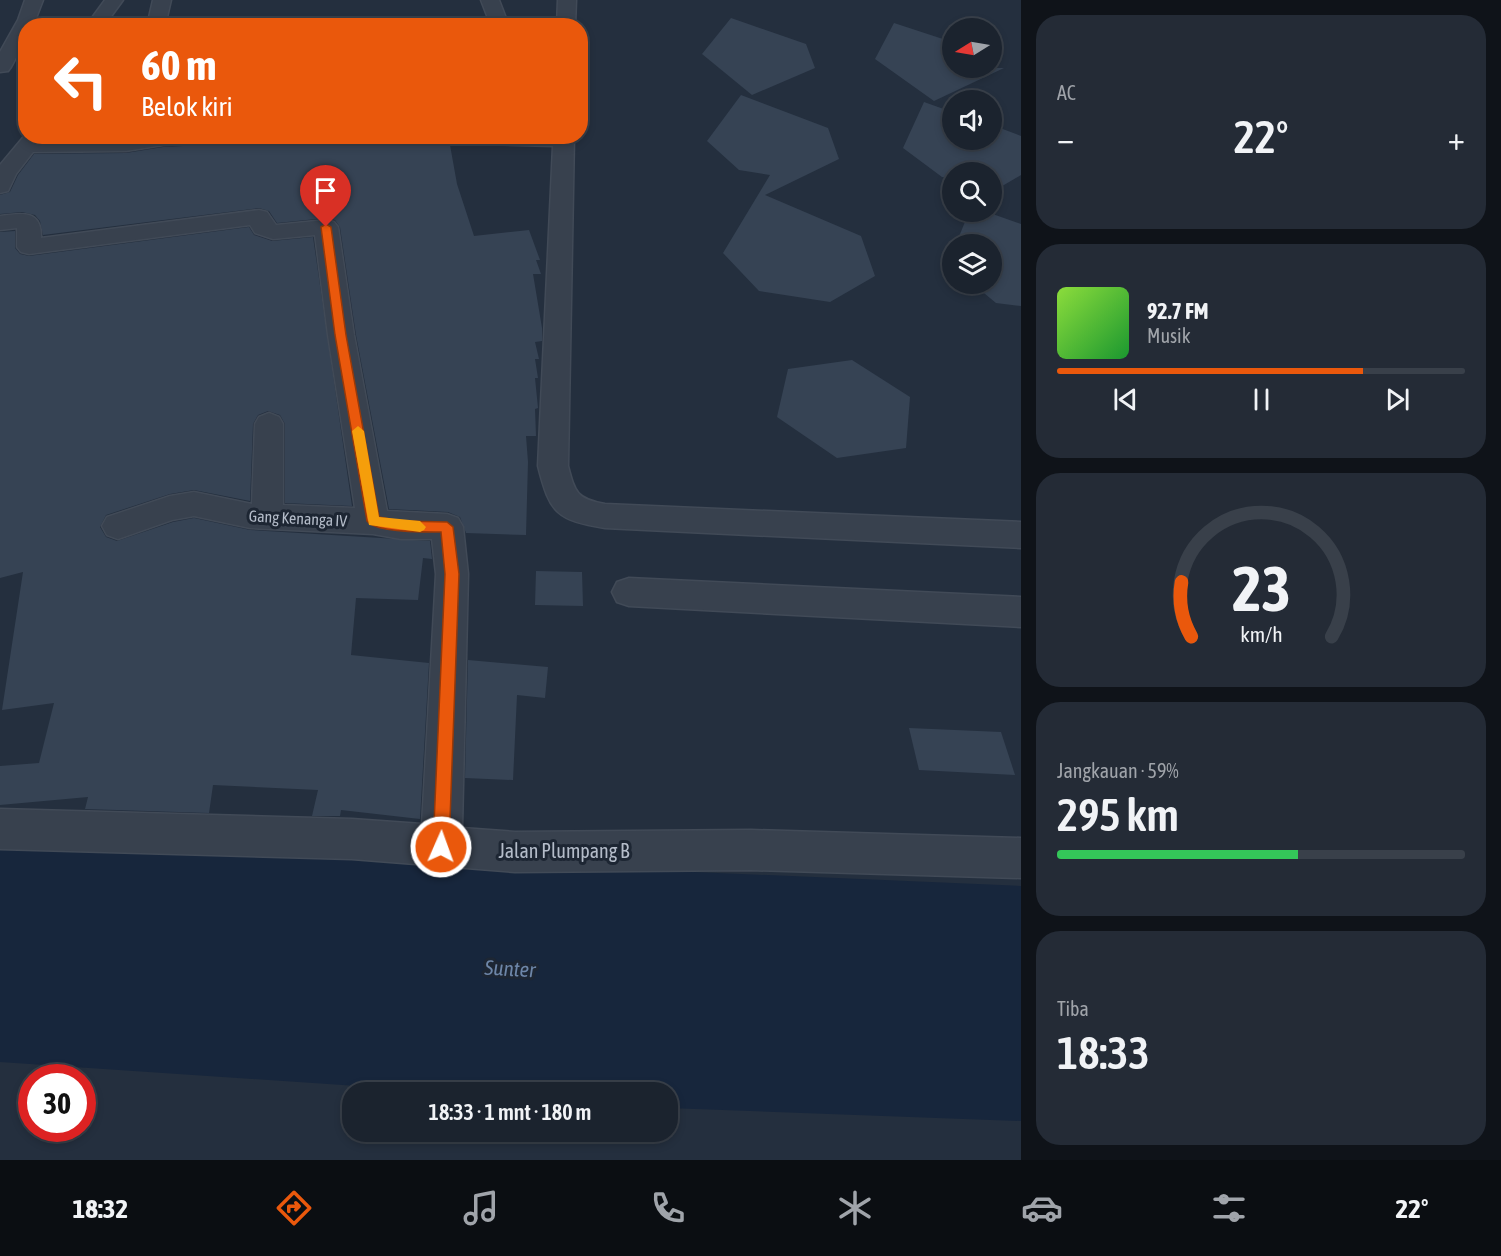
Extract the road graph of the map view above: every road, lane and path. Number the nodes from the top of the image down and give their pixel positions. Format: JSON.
{"nodes":[{"id":1,"x":34,"y":0,"type":"edge"},
{"id":2,"x":114,"y":0,"type":"edge"},
{"id":3,"x":162,"y":0,"type":"edge"},
{"id":4,"x":490,"y":0,"type":"edge"},
{"id":5,"x":567,"y":0,"type":"edge"},
{"id":6,"x":28,"y":18,"type":"edge"},
{"id":7,"x":101,"y":18,"type":"edge"},
{"id":8,"x":158,"y":18,"type":"edge"},
{"id":9,"x":497,"y":18,"type":"edge"},
{"id":10,"x":566,"y":18,"type":"edge"},
{"id":11,"x":18,"y":36,"type":"edge"},
{"id":12,"x":18,"y":66,"type":"edge"},
{"id":13,"x":1,"y":67,"type":"edge"},
{"id":14,"x":29,"y":144,"type":"edge"},
{"id":15,"x":95,"y":144,"type":"edge"},
{"id":16,"x":128,"y":144,"type":"edge"},
{"id":17,"x":556,"y":144,"type":"edge"},
{"id":18,"x":0,"y":186,"type":"edge"},
{"id":19,"x":0,"y":223,"type":"edge"},
{"id":20,"x":269,"y":424,"type":"dead end"},
{"id":21,"x":267,"y":517,"type":"junction"},
{"id":22,"x":373,"y":521,"type":"junction"},
{"id":23,"x":118,"y":526,"type":"dead end"},
{"id":24,"x":1021,"y":535,"type":"edge"},
{"id":25,"x":629,"y":592,"type":"dead end"},
{"id":26,"x":1021,"y":612,"type":"edge"},
{"id":27,"x":0,"y":829,"type":"edge"},
{"id":28,"x":441,"y":847,"type":"junction"},
{"id":29,"x":1021,"y":858,"type":"edge"}],
"edges":[{"from":1,"to":6,"type":"street"},
{"from":2,"to":7,"type":"street"},
{"from":3,"to":8,"type":"street"},
{"from":4,"to":9,"type":"street"},
{"from":5,"to":10,"type":"street"},
{"from":11,"to":13,"type":"street"},
{"from":12,"to":13,"type":"street"},
{"from":14,"to":18,"type":"street"},
{"from":15,"to":16,"type":"street"},
{"from":17,"to":24,"type":"street"},
{"from":19,"to":22,"type":"street"},
{"from":20,"to":21,"type":"street"},
{"from":21,"to":22,"type":"street","name":"Gang Kenanga IV"},
{"from":21,"to":23,"type":"street","name":"Gang Kenanga IV"},
{"from":22,"to":28,"type":"street","name":"Gang Kenanga IV"},
{"from":25,"to":26,"type":"street"},
{"from":27,"to":28,"type":"street","name":"Jalan Plumpang B"},
{"from":28,"to":29,"type":"street","name":"Jalan Plumpang B"}]}
